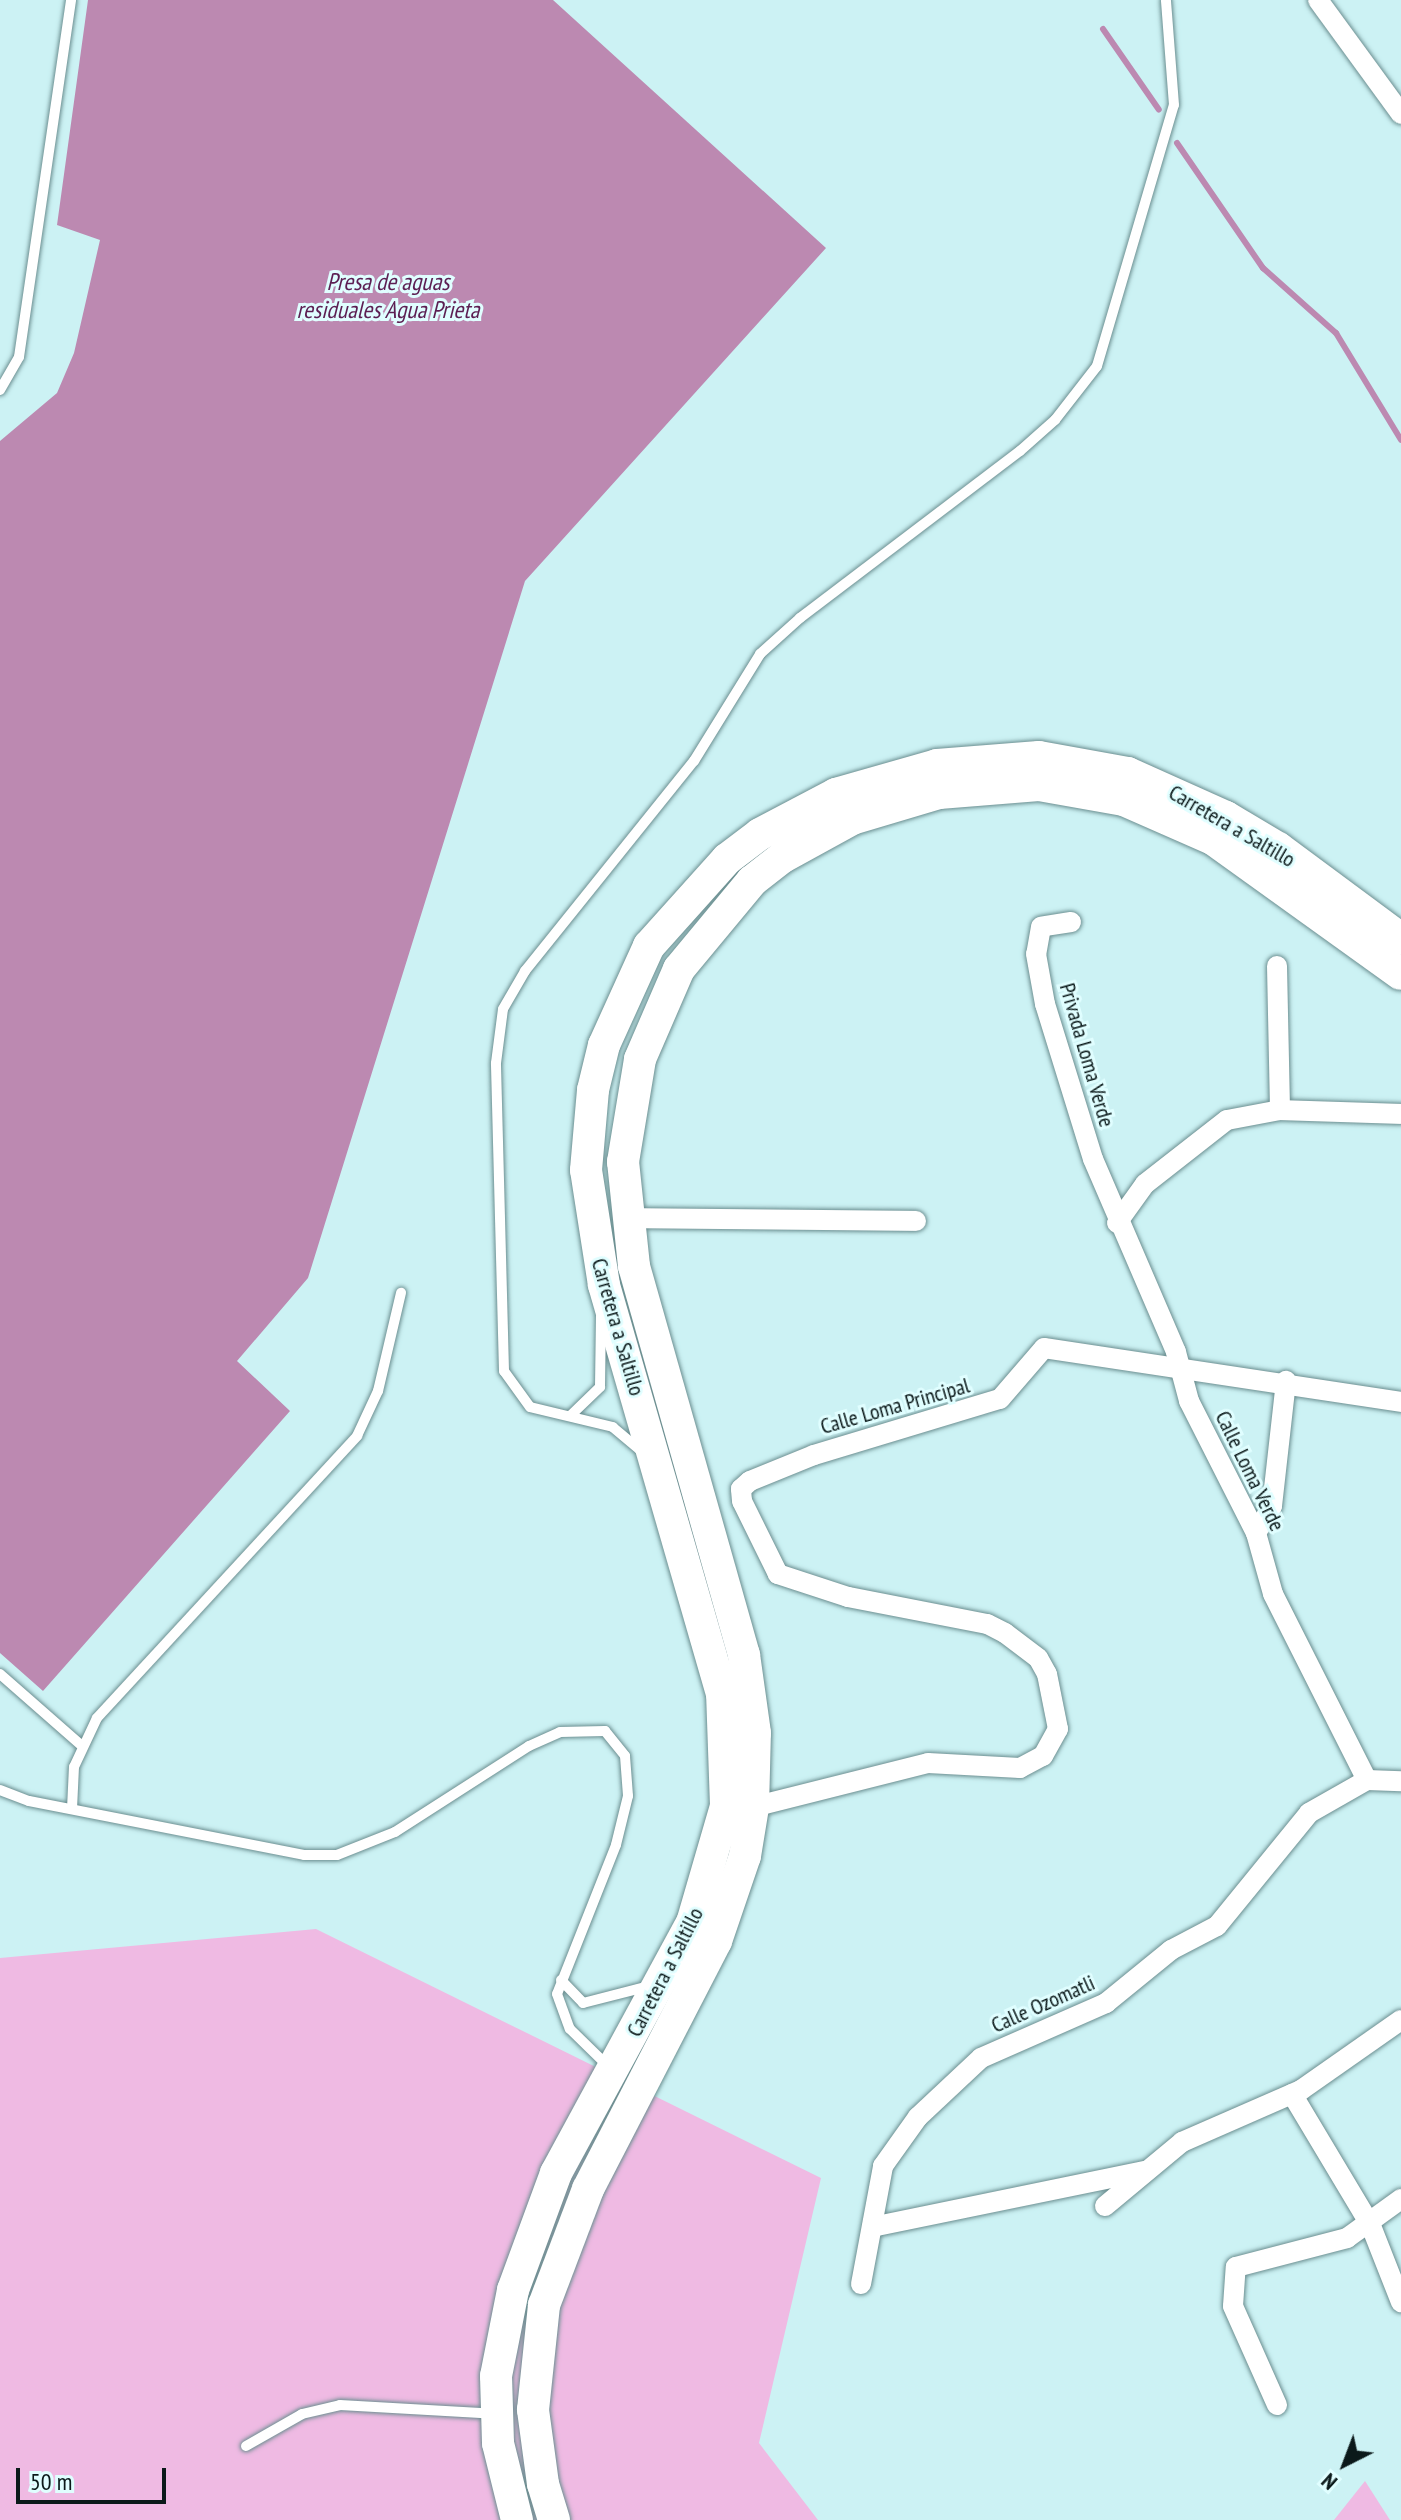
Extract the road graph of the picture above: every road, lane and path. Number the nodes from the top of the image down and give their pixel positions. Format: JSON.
{"nodes":[{"id":1,"x":71,"y":0,"type":"edge"},
{"id":2,"x":1166,"y":0,"type":"edge"},
{"id":3,"x":1318,"y":0,"type":"edge"},
{"id":4,"x":1400,"y":114,"type":"edge"},
{"id":5,"x":0,"y":390,"type":"edge"},
{"id":6,"x":1071,"y":922,"type":"dead end"},
{"id":7,"x":1401,"y":939,"type":"edge"},
{"id":8,"x":1277,"y":966,"type":"dead end"},
{"id":9,"x":1401,"y":974,"type":"edge"},
{"id":10,"x":1280,"y":1110,"type":"junction"},
{"id":11,"x":1401,"y":1114,"type":"edge"},
{"id":12,"x":628,"y":1218,"type":"junction"},
{"id":13,"x":916,"y":1221,"type":"dead end"},
{"id":14,"x":1117,"y":1223,"type":"junction"},
{"id":15,"x":604,"y":1285,"type":"junction"},
{"id":16,"x":401,"y":1293,"type":"dead end"},
{"id":17,"x":1181,"y":1368,"type":"junction"},
{"id":18,"x":1286,"y":1381,"type":"junction"},
{"id":19,"x":1401,"y":1402,"type":"edge"},
{"id":20,"x":570,"y":1416,"type":"junction"},
{"id":21,"x":661,"y":1472,"type":"junction"},
{"id":22,"x":1256,"y":1533,"type":"junction"},
{"id":23,"x":0,"y":1674,"type":"edge"},
{"id":24,"x":81,"y":1745,"type":"junction"},
{"id":25,"x":1367,"y":1780,"type":"junction"},
{"id":26,"x":1401,"y":1781,"type":"edge"},
{"id":27,"x":0,"y":1790,"type":"edge"},
{"id":28,"x":753,"y":1807,"type":"junction"},
{"id":29,"x":72,"y":1809,"type":"junction"},
{"id":30,"x":561,"y":1980,"type":"junction"},
{"id":31,"x":661,"y":1983,"type":"junction"},
{"id":32,"x":1401,"y":2020,"type":"edge"},
{"id":33,"x":613,"y":2070,"type":"junction"},
{"id":34,"x":1292,"y":2094,"type":"junction"},
{"id":35,"x":1145,"y":2171,"type":"junction"},
{"id":36,"x":1401,"y":2199,"type":"edge"},
{"id":37,"x":1105,"y":2206,"type":"dead end"},
{"id":38,"x":1371,"y":2226,"type":"junction"},
{"id":39,"x":872,"y":2227,"type":"junction"},
{"id":40,"x":861,"y":2284,"type":"dead end"},
{"id":41,"x":1401,"y":2302,"type":"edge"},
{"id":42,"x":1277,"y":2405,"type":"dead end"},
{"id":43,"x":496,"y":2414,"type":"junction"},
{"id":44,"x":246,"y":2446,"type":"dead end"},
{"id":45,"x":517,"y":2520,"type":"edge"},
{"id":46,"x":554,"y":2520,"type":"edge"}],
"edges":[{"from":1,"to":5,"type":"lane"},
{"from":2,"to":20,"type":"lane"},
{"from":3,"to":4,"type":"street"},
{"from":6,"to":14,"type":"street","name":"Privada Loma Verde"},
{"from":7,"to":15,"type":"main road","name":"Carretera a Saltillo"},
{"from":8,"to":10,"type":"street"},
{"from":9,"to":12,"type":"main road","name":"Carretera a Saltillo"},
{"from":10,"to":11,"type":"street"},
{"from":10,"to":14,"type":"street"},
{"from":12,"to":13,"type":"street"},
{"from":12,"to":28,"type":"main road","name":"Carretera a Saltillo"},
{"from":14,"to":17,"type":"street","name":"Calle Loma Verde"},
{"from":15,"to":20,"type":"lane"},
{"from":15,"to":21,"type":"main road","name":"Carretera a Saltillo"},
{"from":16,"to":24,"type":"lane"},
{"from":17,"to":18,"type":"street","name":"Calle Loma Principal"},
{"from":17,"to":22,"type":"street","name":"Calle Loma Verde"},
{"from":17,"to":28,"type":"street","name":"Calle Loma Principal"},
{"from":18,"to":19,"type":"street","name":"Calle Loma Principal"},
{"from":18,"to":22,"type":"street"},
{"from":20,"to":21,"type":"lane"},
{"from":21,"to":31,"type":"main road","name":"Carretera a Saltillo"},
{"from":22,"to":25,"type":"street","name":"Calle Loma Verde"},
{"from":23,"to":24,"type":"lane"},
{"from":24,"to":29,"type":"lane"},
{"from":25,"to":26,"type":"street"},
{"from":25,"to":39,"type":"street","name":"Calle Ozomatli"},
{"from":27,"to":29,"type":"lane"},
{"from":28,"to":46,"type":"main road","name":"Carretera a Saltillo"},
{"from":29,"to":30,"type":"lane"},
{"from":30,"to":31,"type":"lane"},
{"from":30,"to":33,"type":"lane"},
{"from":31,"to":33,"type":"main road","name":"Carretera a Saltillo"},
{"from":32,"to":34,"type":"street"},
{"from":33,"to":43,"type":"main road","name":"Carretera a Saltillo"},
{"from":34,"to":35,"type":"street"},
{"from":34,"to":38,"type":"street"},
{"from":35,"to":37,"type":"street"},
{"from":35,"to":39,"type":"street"},
{"from":36,"to":38,"type":"street"},
{"from":38,"to":41,"type":"street"},
{"from":38,"to":42,"type":"street"},
{"from":39,"to":40,"type":"street","name":"Calle Ozomatli"},
{"from":43,"to":44,"type":"lane"},
{"from":43,"to":45,"type":"main road","name":"Carretera a Saltillo"}]}
